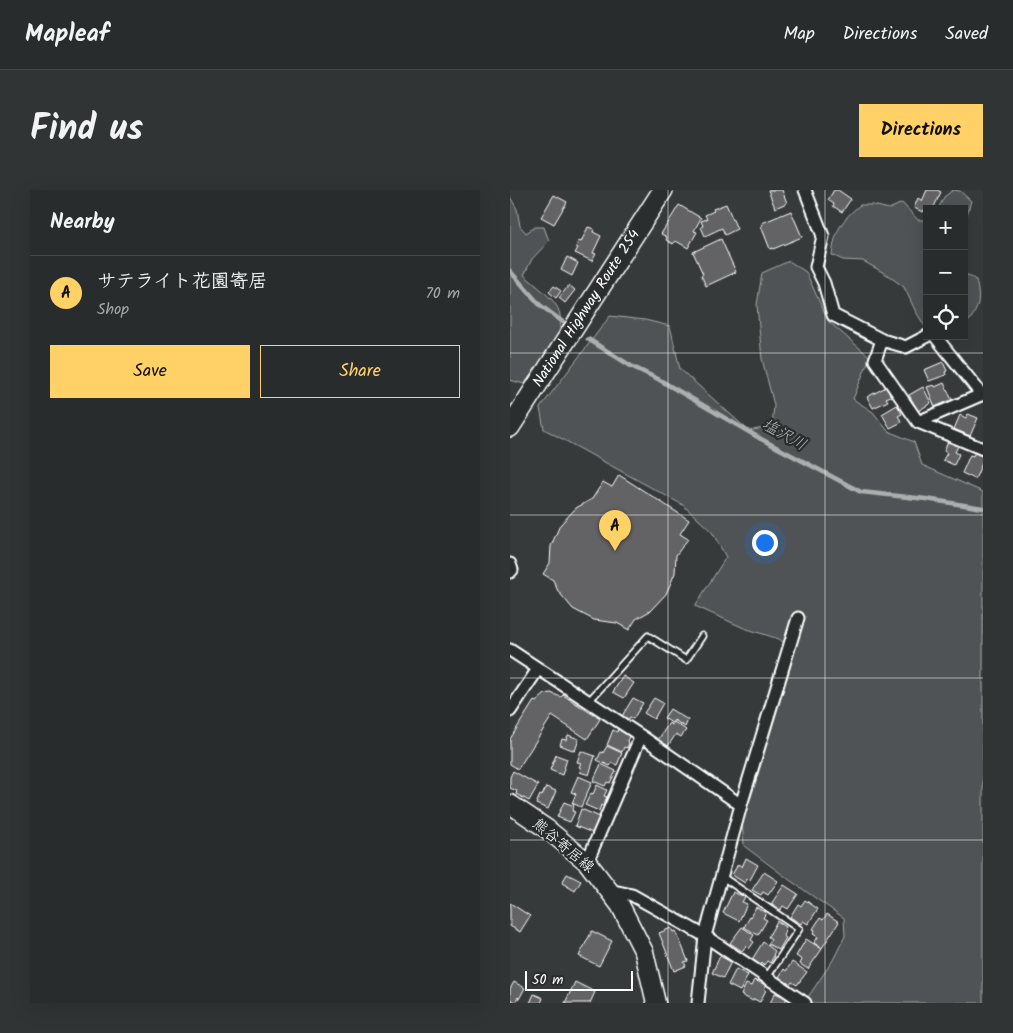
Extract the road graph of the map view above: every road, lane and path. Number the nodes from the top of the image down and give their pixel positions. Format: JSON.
{"nodes":[{"id":1,"x":664,"y":190,"type":"edge"},
{"id":2,"x":805,"y":190,"type":"edge"},
{"id":3,"x":923,"y":338,"type":"edge"},
{"id":4,"x":882,"y":340,"type":"junction"},
{"id":5,"x":937,"y":340,"type":"edge"},
{"id":6,"x":982,"y":395,"type":"edge"},
{"id":7,"x":918,"y":422,"type":"junction"},
{"id":8,"x":510,"y":427,"type":"edge"},
{"id":9,"x":983,"y":449,"type":"edge"},
{"id":10,"x":510,"y":564,"type":"edge"},
{"id":11,"x":510,"y":572,"type":"edge"},
{"id":12,"x":798,"y":618,"type":"dead end"},
{"id":13,"x":702,"y":636,"type":"dead end"},
{"id":14,"x":510,"y":650,"type":"edge"},
{"id":15,"x":538,"y":669,"type":"junction"},
{"id":16,"x":588,"y":702,"type":"junction"},
{"id":17,"x":510,"y":711,"type":"edge"},
{"id":18,"x":641,"y":736,"type":"junction"},
{"id":19,"x":741,"y":805,"type":"junction"},
{"id":20,"x":511,"y":806,"type":"edge"},
{"id":21,"x":587,"y":862,"type":"junction"},
{"id":22,"x":721,"y":876,"type":"junction"},
{"id":23,"x":609,"y":890,"type":"junction"},
{"id":24,"x":705,"y":936,"type":"junction"},
{"id":25,"x":767,"y":977,"type":"junction"},
{"id":26,"x":656,"y":1003,"type":"edge"},
{"id":27,"x":698,"y":1003,"type":"edge"},
{"id":28,"x":805,"y":1003,"type":"edge"}],
"edges":[{"from":1,"to":8,"type":"highway","name":"National Highway Route 254"},
{"from":2,"to":4,"type":"street"},
{"from":3,"to":4,"type":"street"},
{"from":4,"to":7,"type":"street"},
{"from":5,"to":6,"type":"street"},
{"from":6,"to":7,"type":"street"},
{"from":7,"to":9,"type":"street"},
{"from":10,"to":11,"type":"street"},
{"from":12,"to":19,"type":"street"},
{"from":13,"to":16,"type":"lane"},
{"from":14,"to":15,"type":"street"},
{"from":15,"to":16,"type":"street"},
{"from":15,"to":17,"type":"street"},
{"from":16,"to":18,"type":"street"},
{"from":18,"to":19,"type":"street"},
{"from":18,"to":21,"type":"street"},
{"from":19,"to":22,"type":"street"},
{"from":20,"to":21,"type":"main road","name":"熊谷寄居線"},
{"from":21,"to":23,"type":"main road","name":"熊谷寄居線"},
{"from":22,"to":24,"type":"street"},
{"from":22,"to":25,"type":"lane"},
{"from":23,"to":24,"type":"street"},
{"from":23,"to":26,"type":"main road","name":"熊谷寄居線"},
{"from":24,"to":25,"type":"street"},
{"from":24,"to":27,"type":"street"},
{"from":25,"to":28,"type":"street"}]}
